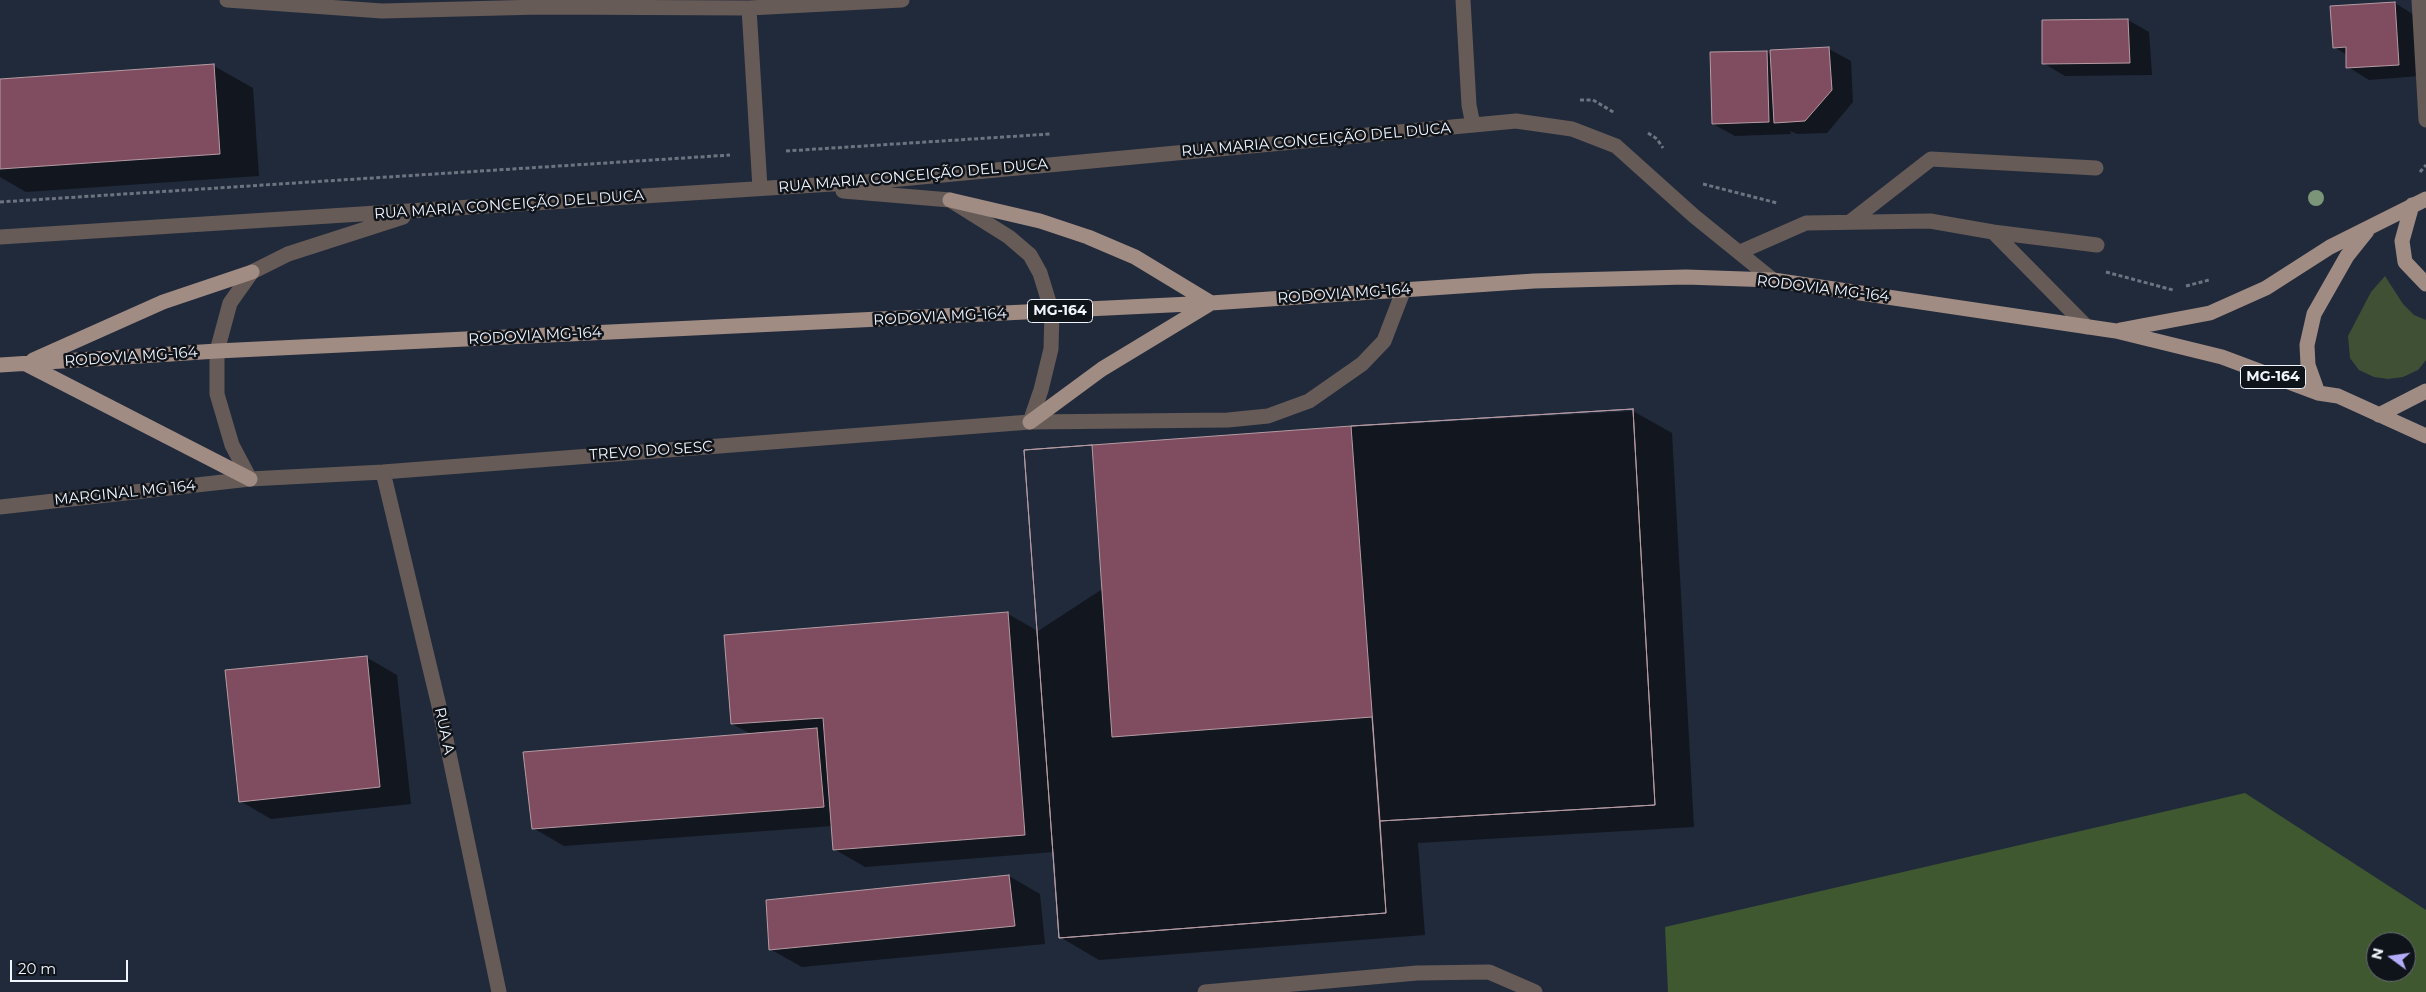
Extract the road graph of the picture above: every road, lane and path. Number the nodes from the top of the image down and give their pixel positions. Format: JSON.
{"nodes":[{"id":1,"x":227,"y":0,"type":"edge"},
{"id":2,"x":902,"y":0,"type":"edge"},
{"id":3,"x":1463,"y":0,"type":"edge"},
{"id":4,"x":2419,"y":0,"type":"edge"},
{"id":5,"x":749,"y":8,"type":"junction"},
{"id":6,"x":2426,"y":120,"type":"edge"},
{"id":7,"x":1473,"y":125,"type":"junction"},
{"id":8,"x":2096,"y":168,"type":"dead end"},
{"id":9,"x":793,"y":187,"type":"junction"},
{"id":10,"x":760,"y":188,"type":"junction"},
{"id":11,"x":2426,"y":199,"type":"edge"},
{"id":12,"x":950,"y":200,"type":"junction"},
{"id":13,"x":2412,"y":205,"type":"junction"},
{"id":14,"x":426,"y":210,"type":"junction"},
{"id":15,"x":1850,"y":222,"type":"junction"},
{"id":16,"x":2371,"y":226,"type":"junction"},
{"id":17,"x":1992,"y":232,"type":"junction"},
{"id":18,"x":0,"y":237,"type":"edge"},
{"id":19,"x":2097,"y":244,"type":"dead end"},
{"id":20,"x":1740,"y":252,"type":"junction"},
{"id":21,"x":252,"y":272,"type":"junction"},
{"id":22,"x":1773,"y":280,"type":"junction"},
{"id":23,"x":2426,"y":284,"type":"edge"},
{"id":24,"x":1404,"y":290,"type":"junction"},
{"id":25,"x":1211,"y":303,"type":"junction"},
{"id":26,"x":1052,"y":312,"type":"junction"},
{"id":27,"x":2087,"y":327,"type":"junction"},
{"id":28,"x":2116,"y":331,"type":"junction"},
{"id":29,"x":217,"y":351,"type":"junction"},
{"id":30,"x":25,"y":364,"type":"junction"},
{"id":31,"x":0,"y":365,"type":"edge"},
{"id":32,"x":2426,"y":391,"type":"edge"},
{"id":33,"x":2318,"y":393,"type":"junction"},
{"id":34,"x":2379,"y":415,"type":"junction"},
{"id":35,"x":1030,"y":422,"type":"junction"},
{"id":36,"x":2426,"y":436,"type":"edge"},
{"id":37,"x":383,"y":472,"type":"junction"},
{"id":38,"x":250,"y":479,"type":"junction"},
{"id":39,"x":0,"y":507,"type":"edge"},
{"id":40,"x":499,"y":992,"type":"edge"},
{"id":41,"x":1205,"y":992,"type":"edge"},
{"id":42,"x":1535,"y":992,"type":"edge"}],
"edges":[{"from":1,"to":5,"type":"street"},
{"from":2,"to":5,"type":"street"},
{"from":3,"to":7,"type":"street"},
{"from":4,"to":6,"type":"street"},
{"from":5,"to":10,"type":"street"},
{"from":7,"to":9,"type":"street","name":"RUA MARIA CONCEIÇÃO DEL DUCA"},
{"from":7,"to":20,"type":"street","name":"RUA MARIA CONCEIÇÃO DEL DUCA"},
{"from":8,"to":15,"type":"street"},
{"from":9,"to":10,"type":"street","name":"RUA MARIA CONCEIÇÃO DEL DUCA"},
{"from":9,"to":12,"type":"street"},
{"from":10,"to":14,"type":"street","name":"RUA MARIA CONCEIÇÃO DEL DUCA"},
{"from":11,"to":13,"type":"main road"},
{"from":12,"to":25,"type":"main road"},
{"from":12,"to":26,"type":"street"},
{"from":13,"to":16,"type":"main road"},
{"from":13,"to":23,"type":"main road"},
{"from":14,"to":18,"type":"street","name":"RUA MARIA CONCEIÇÃO DEL DUCA"},
{"from":14,"to":21,"type":"street"},
{"from":15,"to":17,"type":"street"},
{"from":15,"to":20,"type":"street"},
{"from":16,"to":28,"type":"main road"},
{"from":16,"to":33,"type":"main road"},
{"from":17,"to":19,"type":"street"},
{"from":17,"to":27,"type":"street"},
{"from":20,"to":22,"type":"street","name":"RUA MARIA CONCEIÇÃO DEL DUCA"},
{"from":21,"to":29,"type":"street"},
{"from":21,"to":30,"type":"main road"},
{"from":22,"to":24,"type":"main road","name":"RODOVIA MG-164","number":"MG-164"},
{"from":22,"to":27,"type":"main road","name":"RODOVIA MG-164","number":"MG-164"},
{"from":24,"to":25,"type":"main road","name":"RODOVIA MG-164","number":"MG-164"},
{"from":24,"to":35,"type":"street","name":"TREVO DO SESC"},
{"from":25,"to":26,"type":"main road","name":"RODOVIA MG-164","number":"MG-164"},
{"from":25,"to":35,"type":"main road"},
{"from":26,"to":29,"type":"main road","name":"RODOVIA MG-164","number":"MG-164"},
{"from":26,"to":35,"type":"street"},
{"from":27,"to":28,"type":"main road","name":"RODOVIA MG-164","number":"MG-164"},
{"from":28,"to":33,"type":"main road","number":"MG-164"},
{"from":29,"to":30,"type":"main road","name":"RODOVIA MG-164","number":"MG-164"},
{"from":29,"to":38,"type":"street"},
{"from":30,"to":31,"type":"main road","name":"RODOVIA MG-164","number":"MG-164"},
{"from":30,"to":38,"type":"main road"},
{"from":32,"to":34,"type":"main road"},
{"from":33,"to":34,"type":"main road","number":"MG-164"},
{"from":34,"to":36,"type":"main road","number":"MG-164"},
{"from":35,"to":37,"type":"street","name":"TREVO DO SESC"},
{"from":37,"to":38,"type":"street","name":"TREVO DO SESC"},
{"from":37,"to":40,"type":"street","name":"RUA A"},
{"from":38,"to":39,"type":"street","name":"MARGINAL MG 164"},
{"from":41,"to":42,"type":"street"}]}
